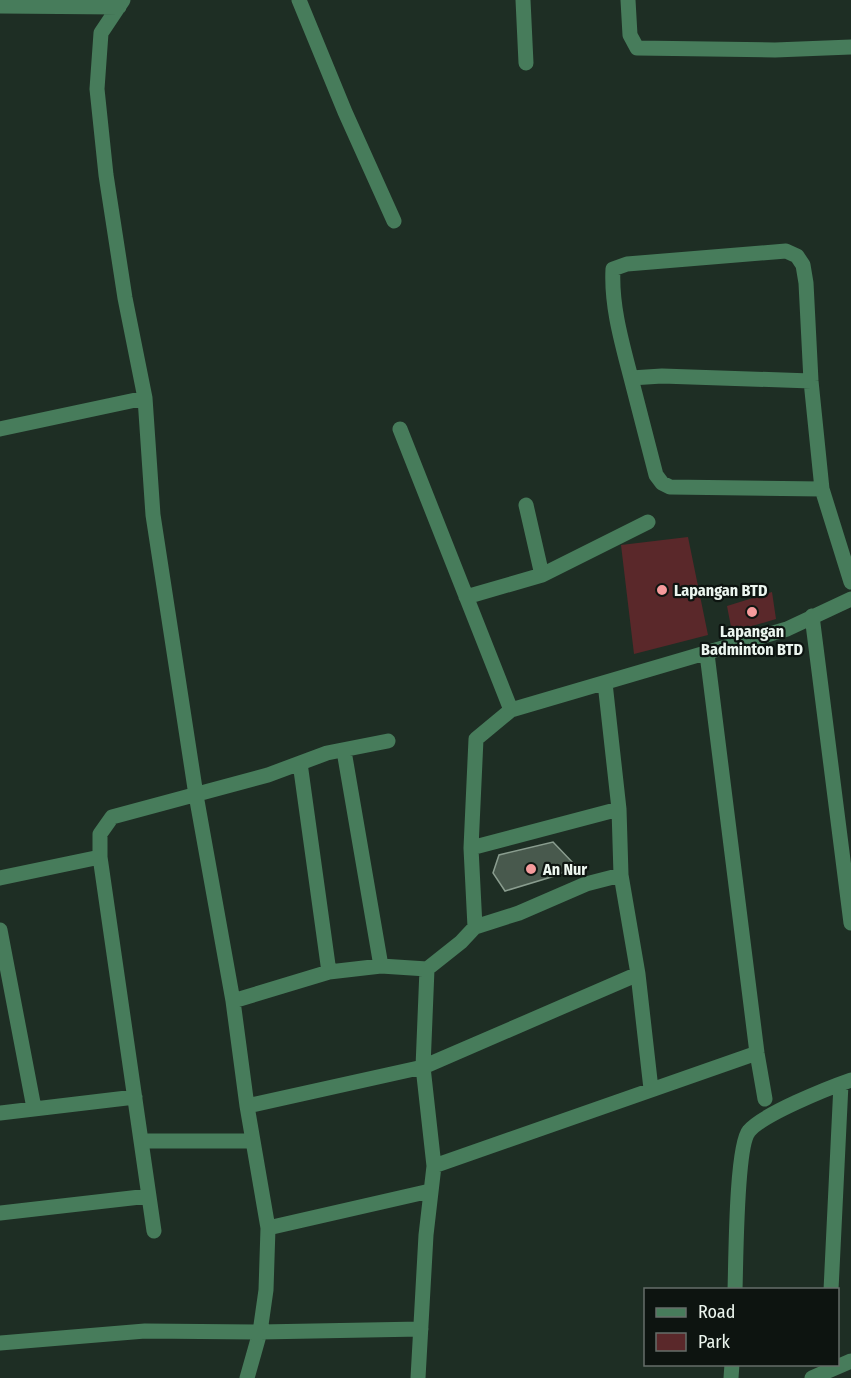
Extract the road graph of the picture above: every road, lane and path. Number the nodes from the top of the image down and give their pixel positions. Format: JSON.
{"nodes":[{"id":1,"x":299,"y":0,"type":"edge"},
{"id":2,"x":523,"y":0,"type":"edge"},
{"id":3,"x":628,"y":0,"type":"edge"},
{"id":4,"x":121,"y":4,"type":"edge"},
{"id":5,"x":0,"y":6,"type":"edge"},
{"id":6,"x":851,"y":47,"type":"edge"},
{"id":7,"x":526,"y":63,"type":"dead end"},
{"id":8,"x":394,"y":221,"type":"dead end"},
{"id":9,"x":631,"y":378,"type":"junction"},
{"id":10,"x":811,"y":381,"type":"junction"},
{"id":11,"x":145,"y":398,"type":"junction"},
{"id":12,"x":0,"y":429,"type":"edge"},
{"id":13,"x":400,"y":429,"type":"dead end"},
{"id":14,"x":822,"y":489,"type":"junction"},
{"id":15,"x":526,"y":505,"type":"dead end"},
{"id":16,"x":648,"y":522,"type":"dead end"},
{"id":17,"x":542,"y":575,"type":"junction"},
{"id":18,"x":851,"y":582,"type":"edge"},
{"id":19,"x":466,"y":597,"type":"junction"},
{"id":20,"x":851,"y":599,"type":"edge"},
{"id":21,"x":812,"y":616,"type":"junction"},
{"id":22,"x":707,"y":654,"type":"junction"},
{"id":23,"x":604,"y":683,"type":"junction"},
{"id":24,"x":511,"y":710,"type":"junction"},
{"id":25,"x":388,"y":741,"type":"dead end"},
{"id":26,"x":344,"y":751,"type":"junction"},
{"id":27,"x":300,"y":763,"type":"junction"},
{"id":28,"x":196,"y":795,"type":"junction"},
{"id":29,"x":619,"y":809,"type":"junction"},
{"id":30,"x":471,"y":848,"type":"junction"},
{"id":31,"x":100,"y":857,"type":"junction"},
{"id":32,"x":621,"y":874,"type":"junction"},
{"id":33,"x":0,"y":878,"type":"edge"},
{"id":34,"x":851,"y":924,"type":"edge"},
{"id":35,"x":475,"y":927,"type":"junction"},
{"id":36,"x":0,"y":930,"type":"edge"},
{"id":37,"x":381,"y":966,"type":"junction"},
{"id":38,"x":427,"y":969,"type":"junction"},
{"id":39,"x":329,"y":972,"type":"junction"},
{"id":40,"x":638,"y":974,"type":"junction"},
{"id":41,"x":233,"y":1001,"type":"junction"},
{"id":42,"x":756,"y":1053,"type":"junction"},
{"id":43,"x":423,"y":1067,"type":"junction"},
{"id":44,"x":846,"y":1082,"type":"edge"},
{"id":45,"x":651,"y":1089,"type":"junction"},
{"id":46,"x":135,"y":1096,"type":"junction"},
{"id":47,"x":765,"y":1099,"type":"dead end"},
{"id":48,"x":247,"y":1106,"type":"junction"},
{"id":49,"x":33,"y":1108,"type":"junction"},
{"id":50,"x":0,"y":1113,"type":"edge"},
{"id":51,"x":141,"y":1140,"type":"junction"},
{"id":52,"x":253,"y":1141,"type":"junction"},
{"id":53,"x":434,"y":1166,"type":"junction"},
{"id":54,"x":430,"y":1191,"type":"junction"},
{"id":55,"x":149,"y":1196,"type":"junction"},
{"id":56,"x":0,"y":1213,"type":"edge"},
{"id":57,"x":268,"y":1228,"type":"junction"},
{"id":58,"x":154,"y":1231,"type":"dead end"},
{"id":59,"x":735,"y":1288,"type":"edge"},
{"id":60,"x":831,"y":1288,"type":"edge"},
{"id":61,"x":421,"y":1329,"type":"junction"},
{"id":62,"x":260,"y":1332,"type":"junction"},
{"id":63,"x":0,"y":1343,"type":"edge"},
{"id":64,"x":851,"y":1361,"type":"edge"},
{"id":65,"x":828,"y":1372,"type":"edge"},
{"id":66,"x":247,"y":1378,"type":"edge"},
{"id":67,"x":418,"y":1378,"type":"edge"},
{"id":68,"x":812,"y":1378,"type":"edge"}],
"edges":[{"from":1,"to":8,"type":"street"},
{"from":2,"to":7,"type":"street"},
{"from":3,"to":6,"type":"street"},
{"from":4,"to":5,"type":"street"},
{"from":4,"to":11,"type":"street"},
{"from":9,"to":10,"type":"street"},
{"from":9,"to":10,"type":"street"},
{"from":9,"to":14,"type":"street"},
{"from":10,"to":14,"type":"street"},
{"from":11,"to":12,"type":"street"},
{"from":11,"to":28,"type":"street"},
{"from":13,"to":19,"type":"street"},
{"from":14,"to":18,"type":"street"},
{"from":15,"to":17,"type":"street"},
{"from":16,"to":17,"type":"street"},
{"from":17,"to":19,"type":"street"},
{"from":19,"to":24,"type":"street"},
{"from":20,"to":21,"type":"street"},
{"from":21,"to":22,"type":"street"},
{"from":21,"to":34,"type":"street"},
{"from":22,"to":23,"type":"street"},
{"from":22,"to":42,"type":"street"},
{"from":23,"to":24,"type":"street"},
{"from":23,"to":29,"type":"street"},
{"from":24,"to":30,"type":"street"},
{"from":25,"to":26,"type":"street"},
{"from":26,"to":27,"type":"street"},
{"from":26,"to":37,"type":"street"},
{"from":27,"to":28,"type":"street"},
{"from":27,"to":39,"type":"street"},
{"from":28,"to":31,"type":"street"},
{"from":28,"to":41,"type":"street"},
{"from":29,"to":30,"type":"street"},
{"from":29,"to":32,"type":"street"},
{"from":30,"to":35,"type":"street"},
{"from":31,"to":33,"type":"street"},
{"from":31,"to":46,"type":"street"},
{"from":32,"to":35,"type":"street"},
{"from":32,"to":40,"type":"street"},
{"from":35,"to":38,"type":"street"},
{"from":36,"to":49,"type":"street"},
{"from":37,"to":38,"type":"street"},
{"from":37,"to":39,"type":"street"},
{"from":38,"to":43,"type":"street"},
{"from":39,"to":41,"type":"street"},
{"from":40,"to":43,"type":"street"},
{"from":40,"to":45,"type":"street"},
{"from":41,"to":48,"type":"street"},
{"from":42,"to":45,"type":"street"},
{"from":42,"to":47,"type":"street"},
{"from":43,"to":48,"type":"street"},
{"from":43,"to":53,"type":"street"},
{"from":44,"to":59,"type":"street"},
{"from":44,"to":60,"type":"street"},
{"from":45,"to":53,"type":"street"},
{"from":46,"to":49,"type":"street"},
{"from":46,"to":51,"type":"street"},
{"from":48,"to":52,"type":"street"},
{"from":49,"to":50,"type":"street"},
{"from":51,"to":52,"type":"street"},
{"from":51,"to":55,"type":"street"},
{"from":52,"to":57,"type":"street"},
{"from":53,"to":54,"type":"street"},
{"from":54,"to":57,"type":"street"},
{"from":54,"to":61,"type":"street"},
{"from":55,"to":56,"type":"street"},
{"from":55,"to":58,"type":"street"},
{"from":57,"to":62,"type":"street"},
{"from":61,"to":62,"type":"street"},
{"from":61,"to":67,"type":"street"},
{"from":62,"to":63,"type":"street"},
{"from":62,"to":66,"type":"street"},
{"from":64,"to":65,"type":"street"},
{"from":65,"to":68,"type":"street"}]}
